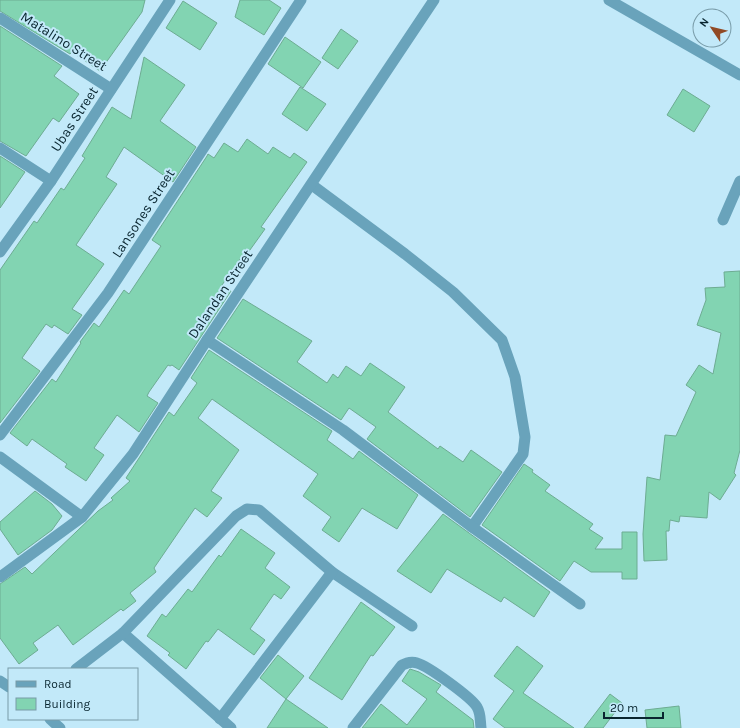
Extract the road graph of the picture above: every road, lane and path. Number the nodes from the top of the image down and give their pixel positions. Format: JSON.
{"nodes":[{"id":1,"x":170,"y":0,"type":"edge"},
{"id":2,"x":301,"y":0,"type":"edge"},
{"id":3,"x":434,"y":0,"type":"edge"},
{"id":4,"x":609,"y":0,"type":"edge"},
{"id":5,"x":0,"y":18,"type":"edge"},
{"id":6,"x":740,"y":75,"type":"edge"},
{"id":7,"x":111,"y":89,"type":"junction"},
{"id":8,"x":0,"y":148,"type":"edge"},
{"id":9,"x":51,"y":181,"type":"junction"},
{"id":10,"x":740,"y":181,"type":"edge"},
{"id":11,"x":312,"y":185,"type":"junction"},
{"id":12,"x":723,"y":220,"type":"dead end"},
{"id":13,"x":0,"y":252,"type":"edge"},
{"id":14,"x":207,"y":340,"type":"junction"},
{"id":15,"x":0,"y":435,"type":"edge"},
{"id":16,"x":0,"y":457,"type":"edge"},
{"id":17,"x":82,"y":517,"type":"junction"},
{"id":18,"x":472,"y":527,"type":"junction"},
{"id":19,"x":332,"y":572,"type":"junction"},
{"id":20,"x":0,"y":577,"type":"edge"},
{"id":21,"x":580,"y":604,"type":"dead end"},
{"id":22,"x":412,"y":626,"type":"dead end"},
{"id":23,"x":123,"y":633,"type":"junction"},
{"id":24,"x":77,"y":668,"type":"edge"},
{"id":25,"x":220,"y":719,"type":"junction"},
{"id":26,"x":51,"y":720,"type":"edge"},
{"id":27,"x":60,"y":728,"type":"edge"},
{"id":28,"x":231,"y":728,"type":"edge"},
{"id":29,"x":353,"y":728,"type":"edge"},
{"id":30,"x":481,"y":728,"type":"edge"}],
"edges":[{"from":1,"to":7,"type":"street","name":"Ubas Street"},
{"from":2,"to":15,"type":"street","name":"Lansones Street"},
{"from":3,"to":11,"type":"street","name":"Dalandan Street"},
{"from":4,"to":6,"type":"street"},
{"from":5,"to":7,"type":"street","name":"Matalino Street"},
{"from":7,"to":9,"type":"street","name":"Ubas Street"},
{"from":8,"to":9,"type":"street"},
{"from":9,"to":13,"type":"street","name":"Ubas Street"},
{"from":10,"to":12,"type":"street"},
{"from":11,"to":14,"type":"street","name":"Dalandan Street"},
{"from":11,"to":18,"type":"street"},
{"from":14,"to":17,"type":"street","name":"Dalandan Street"},
{"from":14,"to":18,"type":"street"},
{"from":16,"to":17,"type":"street"},
{"from":17,"to":20,"type":"street","name":"Dalandan Street"},
{"from":18,"to":21,"type":"street"},
{"from":19,"to":22,"type":"street"},
{"from":19,"to":23,"type":"street"},
{"from":19,"to":25,"type":"street"},
{"from":23,"to":24,"type":"street"},
{"from":23,"to":25,"type":"street"},
{"from":25,"to":28,"type":"street"},
{"from":26,"to":27,"type":"street"},
{"from":29,"to":30,"type":"street"}]}
